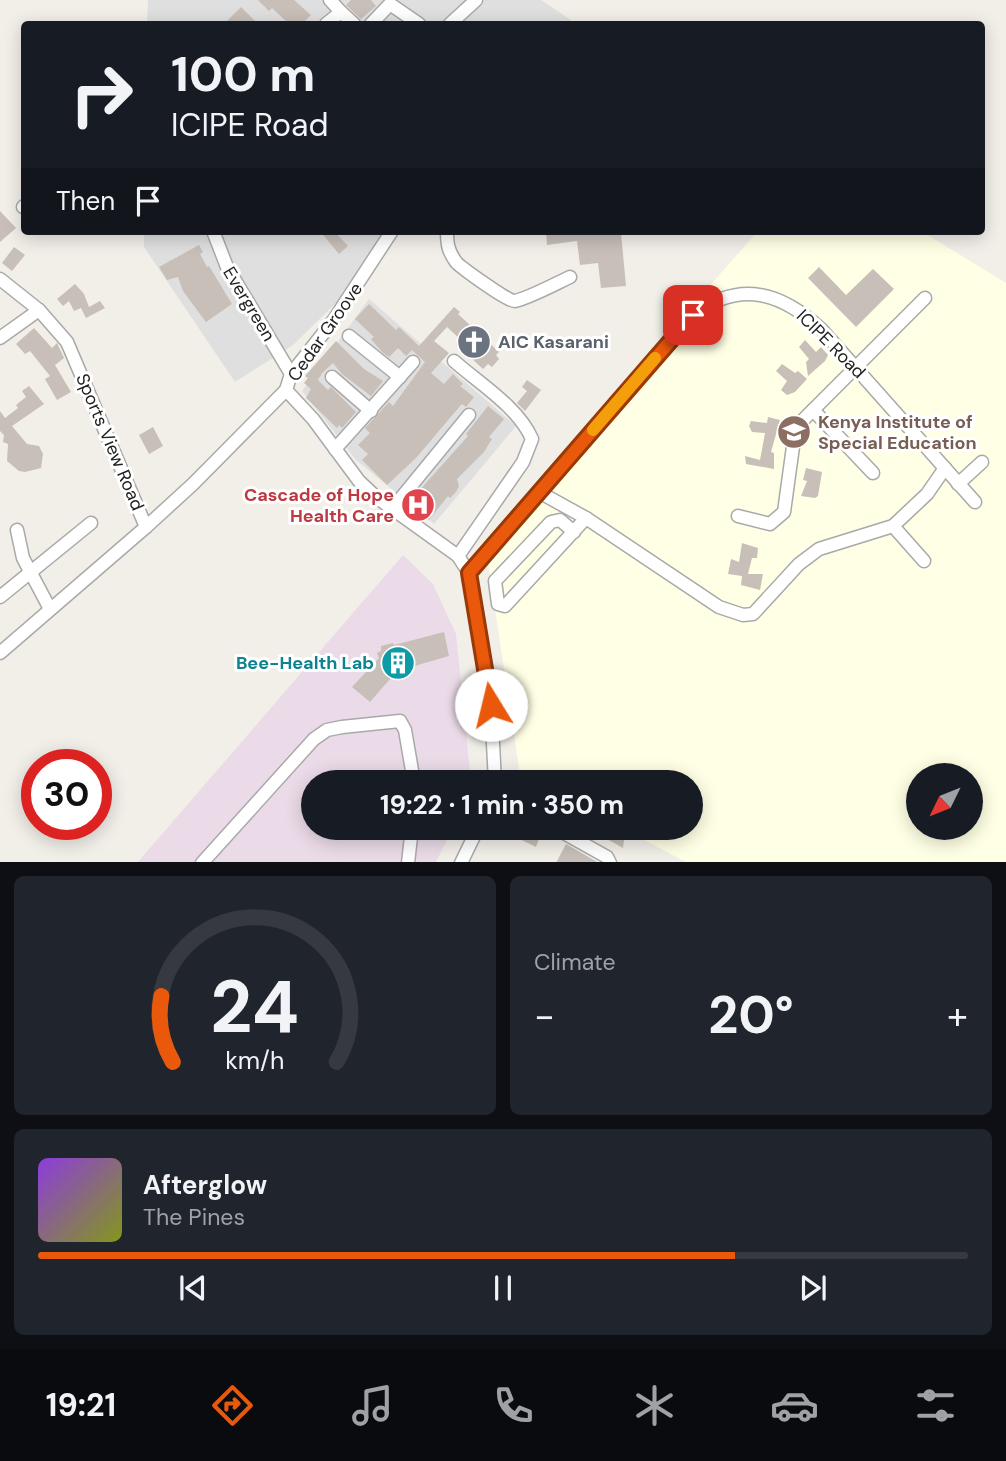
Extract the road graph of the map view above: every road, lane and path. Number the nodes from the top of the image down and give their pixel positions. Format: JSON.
{"nodes":[{"id":1,"x":330,"y":0,"type":"edge"},
{"id":2,"x":476,"y":0,"type":"edge"},
{"id":3,"x":341,"y":12,"type":"junction"},
{"id":4,"x":330,"y":21,"type":"edge"},
{"id":5,"x":351,"y":21,"type":"edge"},
{"id":6,"x":374,"y":21,"type":"edge"},
{"id":7,"x":415,"y":21,"type":"edge"},
{"id":8,"x":453,"y":21,"type":"edge"},
{"id":9,"x":214,"y":235,"type":"edge"},
{"id":10,"x":389,"y":235,"type":"edge"},
{"id":11,"x":447,"y":235,"type":"edge"},
{"id":12,"x":570,"y":277,"type":"dead end"},
{"id":13,"x":0,"y":279,"type":"edge"},
{"id":14,"x":925,"y":298,"type":"dead end"},
{"id":15,"x":39,"y":310,"type":"junction"},
{"id":16,"x":349,"y":336,"type":"dead end"},
{"id":17,"x":0,"y":338,"type":"edge"},
{"id":18,"x":454,"y":361,"type":"dead end"},
{"id":19,"x":413,"y":362,"type":"dead end"},
{"id":20,"x":855,"y":368,"type":"junction"},
{"id":21,"x":291,"y":374,"type":"junction"},
{"id":22,"x":332,"y":377,"type":"dead end"},
{"id":23,"x":400,"y":377,"type":"junction"},
{"id":24,"x":286,"y":390,"type":"junction"},
{"id":25,"x":813,"y":410,"type":"junction"},
{"id":26,"x":371,"y":411,"type":"junction"},
{"id":27,"x":469,"y":415,"type":"dead end"},
{"id":28,"x":335,"y":449,"type":"junction"},
{"id":29,"x":982,"y":462,"type":"dead end"},
{"id":30,"x":945,"y":468,"type":"junction"},
{"id":31,"x":873,"y":473,"type":"dead end"},
{"id":32,"x":958,"y":484,"type":"junction"},
{"id":33,"x":539,"y":492,"type":"junction"},
{"id":34,"x":975,"y":502,"type":"dead end"},
{"id":35,"x":392,"y":509,"type":"junction"},
{"id":36,"x":738,"y":516,"type":"dead end"},
{"id":37,"x":586,"y":518,"type":"junction"},
{"id":38,"x":91,"y":523,"type":"dead end"},
{"id":39,"x":893,"y":526,"type":"junction"},
{"id":40,"x":146,"y":527,"type":"junction"},
{"id":41,"x":17,"y":530,"type":"dead end"},
{"id":42,"x":574,"y":532,"type":"junction"},
{"id":43,"x":458,"y":556,"type":"junction"},
{"id":44,"x":516,"y":558,"type":"junction"},
{"id":45,"x":924,"y":561,"type":"dead end"},
{"id":46,"x":30,"y":573,"type":"junction"},
{"id":47,"x":469,"y":573,"type":"junction"},
{"id":48,"x":534,"y":574,"type":"junction"},
{"id":49,"x":0,"y":597,"type":"edge"},
{"id":50,"x":50,"y":609,"type":"junction"},
{"id":51,"x":0,"y":653,"type":"edge"},
{"id":52,"x":412,"y":770,"type":"edge"},
{"id":53,"x":494,"y":770,"type":"edge"},
{"id":54,"x":411,"y":840,"type":"edge"},
{"id":55,"x":472,"y":840,"type":"edge"},
{"id":56,"x":577,"y":840,"type":"edge"},
{"id":57,"x":203,"y":862,"type":"edge"},
{"id":58,"x":408,"y":862,"type":"edge"},
{"id":59,"x":461,"y":862,"type":"edge"},
{"id":60,"x":610,"y":862,"type":"edge"}],
"edges":[{"from":1,"to":3,"type":"street"},
{"from":2,"to":8,"type":"street"},
{"from":3,"to":4,"type":"street"},
{"from":3,"to":5,"type":"street"},
{"from":6,"to":7,"type":"street"},
{"from":9,"to":21,"type":"street","name":"Evergreen"},
{"from":10,"to":21,"type":"street","name":"Cedar Groove"},
{"from":11,"to":12,"type":"street"},
{"from":13,"to":15,"type":"street","name":"Sports View Road"},
{"from":14,"to":20,"type":"street"},
{"from":15,"to":17,"type":"street"},
{"from":15,"to":40,"type":"street","name":"Sports View Road"},
{"from":16,"to":23,"type":"street"},
{"from":18,"to":43,"type":"street"},
{"from":19,"to":23,"type":"street"},
{"from":20,"to":25,"type":"street"},
{"from":20,"to":30,"type":"street","name":"ICIPE Road"},
{"from":20,"to":33,"type":"street","name":"ICIPE Road"},
{"from":21,"to":24,"type":"street","name":"Cedar Groove"},
{"from":22,"to":26,"type":"street"},
{"from":23,"to":26,"type":"street"},
{"from":24,"to":28,"type":"street","name":"Cedar Groove"},
{"from":24,"to":40,"type":"street"},
{"from":25,"to":31,"type":"street"},
{"from":25,"to":36,"type":"street"},
{"from":26,"to":28,"type":"street"},
{"from":27,"to":35,"type":"street"},
{"from":28,"to":35,"type":"street","name":"Cedar Groove"},
{"from":29,"to":32,"type":"street"},
{"from":30,"to":32,"type":"street","name":"ICIPE Road"},
{"from":30,"to":39,"type":"street"},
{"from":32,"to":34,"type":"street","name":"ICIPE Road"},
{"from":33,"to":37,"type":"street"},
{"from":33,"to":47,"type":"street","name":"ICIPE Road"},
{"from":35,"to":43,"type":"street","name":"Cedar Groove"},
{"from":37,"to":39,"type":"street"},
{"from":37,"to":42,"type":"street"},
{"from":38,"to":46,"type":"street"},
{"from":39,"to":45,"type":"street"},
{"from":40,"to":50,"type":"street","name":"Sports View Road"},
{"from":41,"to":46,"type":"street"},
{"from":42,"to":44,"type":"street"},
{"from":42,"to":48,"type":"street"},
{"from":43,"to":47,"type":"street","name":"Cedar Groove"},
{"from":44,"to":48,"type":"street"},
{"from":44,"to":48,"type":"street"},
{"from":46,"to":49,"type":"street"},
{"from":46,"to":50,"type":"street"},
{"from":47,"to":53,"type":"street"},
{"from":50,"to":51,"type":"street","name":"Sports View Road"},
{"from":52,"to":57,"type":"street"},
{"from":54,"to":58,"type":"street"},
{"from":55,"to":59,"type":"street"},
{"from":56,"to":60,"type":"street"}]}
